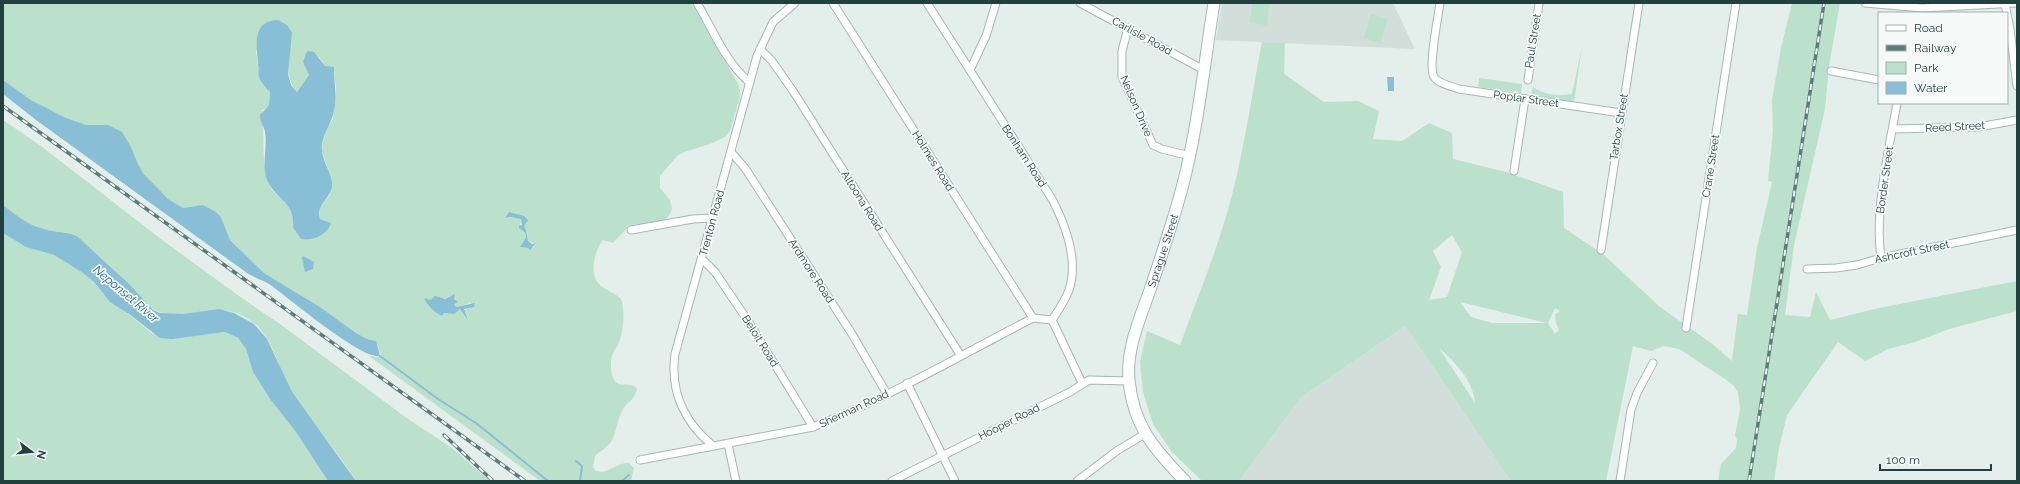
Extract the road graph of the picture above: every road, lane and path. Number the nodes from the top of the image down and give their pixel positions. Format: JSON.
{"nodes":[{"id":1,"x":697,"y":3,"type":"edge"},
{"id":2,"x":833,"y":3,"type":"edge"},
{"id":3,"x":927,"y":3,"type":"edge"},
{"id":4,"x":996,"y":3,"type":"edge"},
{"id":5,"x":1080,"y":3,"type":"edge"},
{"id":6,"x":1214,"y":3,"type":"edge"},
{"id":7,"x":1440,"y":3,"type":"edge"},
{"id":8,"x":1539,"y":3,"type":"edge"},
{"id":9,"x":1639,"y":3,"type":"edge"},
{"id":10,"x":1736,"y":3,"type":"edge"},
{"id":11,"x":1865,"y":3,"type":"edge"},
{"id":12,"x":2017,"y":3,"type":"edge"},
{"id":13,"x":791,"y":4,"type":"edge"},
{"id":14,"x":2005,"y":4,"type":"junction"},
{"id":15,"x":1911,"y":8,"type":"edge"},
{"id":16,"x":2007,"y":12,"type":"edge"},
{"id":17,"x":2008,"y":19,"type":"edge"},
{"id":18,"x":1128,"y":28,"type":"junction"},
{"id":19,"x":760,"y":49,"type":"junction"},
{"id":20,"x":970,"y":70,"type":"junction"},
{"id":21,"x":1204,"y":70,"type":"junction"},
{"id":22,"x":1831,"y":71,"type":"dead end"},
{"id":23,"x":1528,"y":80,"type":"dead end"},
{"id":24,"x":1878,"y":80,"type":"edge"},
{"id":25,"x":749,"y":82,"type":"junction"},
{"id":26,"x":2017,"y":86,"type":"edge"},
{"id":27,"x":1525,"y":99,"type":"junction"},
{"id":28,"x":1897,"y":104,"type":"edge"},
{"id":29,"x":1621,"y":113,"type":"junction"},
{"id":30,"x":2017,"y":120,"type":"edge"},
{"id":31,"x":1893,"y":129,"type":"junction"},
{"id":32,"x":731,"y":152,"type":"junction"},
{"id":33,"x":1190,"y":156,"type":"junction"},
{"id":34,"x":1514,"y":171,"type":"dead end"},
{"id":35,"x":713,"y":218,"type":"junction"},
{"id":36,"x":631,"y":230,"type":"dead end"},
{"id":37,"x":2017,"y":230,"type":"edge"},
{"id":38,"x":1601,"y":250,"type":"dead end"},
{"id":39,"x":1881,"y":258,"type":"junction"},
{"id":40,"x":702,"y":259,"type":"junction"},
{"id":41,"x":1807,"y":269,"type":"dead end"},
{"id":42,"x":1033,"y":318,"type":"junction"},
{"id":43,"x":1052,"y":320,"type":"junction"},
{"id":44,"x":1686,"y":328,"type":"dead end"},
{"id":45,"x":961,"y":356,"type":"junction"},
{"id":46,"x":1652,"y":363,"type":"dead end"},
{"id":47,"x":1129,"y":381,"type":"junction"},
{"id":48,"x":907,"y":383,"type":"junction"},
{"id":49,"x":1082,"y":383,"type":"junction"},
{"id":50,"x":887,"y":394,"type":"junction"},
{"id":51,"x":812,"y":427,"type":"junction"},
{"id":52,"x":1145,"y":434,"type":"junction"},
{"id":53,"x":728,"y":444,"type":"junction"},
{"id":54,"x":712,"y":446,"type":"junction"},
{"id":55,"x":943,"y":456,"type":"junction"},
{"id":56,"x":640,"y":460,"type":"dead end"},
{"id":57,"x":736,"y":481,"type":"edge"},
{"id":58,"x":892,"y":481,"type":"edge"},
{"id":59,"x":955,"y":481,"type":"edge"},
{"id":60,"x":1078,"y":481,"type":"edge"},
{"id":61,"x":1185,"y":481,"type":"edge"},
{"id":62,"x":1620,"y":481,"type":"edge"}],
"edges":[{"from":1,"to":25,"type":"street"},
{"from":2,"to":42,"type":"street","name":"Holmes Road"},
{"from":3,"to":20,"type":"street","name":"Bonham Road"},
{"from":4,"to":20,"type":"street"},
{"from":5,"to":18,"type":"street","name":"Carlisle Road"},
{"from":6,"to":21,"type":"main road","name":"Sprague Street"},
{"from":7,"to":27,"type":"street","name":"Poplar Street"},
{"from":8,"to":23,"type":"street","name":"Paul Street"},
{"from":9,"to":29,"type":"street","name":"Tarbox Street"},
{"from":10,"to":44,"type":"street","name":"Crane Street"},
{"from":11,"to":15,"type":"street"},
{"from":12,"to":14,"type":"street"},
{"from":13,"to":19,"type":"street","name":"Trenton Road"},
{"from":14,"to":15,"type":"street"},
{"from":14,"to":16,"type":"street"},
{"from":17,"to":26,"type":"street"},
{"from":18,"to":21,"type":"street","name":"Carlisle Road"},
{"from":18,"to":33,"type":"street","name":"Nelson Drive"},
{"from":19,"to":25,"type":"street","name":"Trenton Road"},
{"from":19,"to":45,"type":"street","name":"Altoona Road"},
{"from":20,"to":43,"type":"street","name":"Bonham Road"},
{"from":21,"to":33,"type":"main road","name":"Sprague Street"},
{"from":22,"to":24,"type":"street"},
{"from":25,"to":32,"type":"street","name":"Trenton Road"},
{"from":27,"to":29,"type":"street","name":"Poplar Street"},
{"from":27,"to":34,"type":"street"},
{"from":28,"to":31,"type":"street","name":"Border Street"},
{"from":29,"to":38,"type":"street","name":"Tarbox Street"},
{"from":30,"to":31,"type":"street","name":"Reed Street"},
{"from":31,"to":39,"type":"street","name":"Border Street"},
{"from":32,"to":35,"type":"street","name":"Trenton Road"},
{"from":32,"to":50,"type":"street","name":"Ardmore Road"},
{"from":33,"to":47,"type":"main road","name":"Sprague Street"},
{"from":35,"to":36,"type":"street"},
{"from":35,"to":40,"type":"street","name":"Trenton Road"},
{"from":37,"to":39,"type":"street","name":"Ashcroft Street"},
{"from":39,"to":41,"type":"street","name":"Ashcroft Street"},
{"from":40,"to":51,"type":"street","name":"Beloit Road"},
{"from":40,"to":54,"type":"street","name":"Trenton Road"},
{"from":42,"to":43,"type":"street"},
{"from":42,"to":45,"type":"street","name":"Sherman Road"},
{"from":43,"to":49,"type":"street"},
{"from":45,"to":48,"type":"street","name":"Sherman Road"},
{"from":46,"to":62,"type":"street"},
{"from":47,"to":49,"type":"street","name":"Hooper Road"},
{"from":47,"to":52,"type":"main road","name":"Sprague Street"},
{"from":48,"to":50,"type":"street","name":"Sherman Road"},
{"from":48,"to":55,"type":"street"},
{"from":49,"to":55,"type":"street","name":"Hooper Road"},
{"from":50,"to":51,"type":"street","name":"Sherman Road"},
{"from":51,"to":53,"type":"street","name":"Sherman Road"},
{"from":52,"to":60,"type":"street"},
{"from":52,"to":61,"type":"main road","name":"Sprague Street"},
{"from":53,"to":54,"type":"street","name":"Sherman Road"},
{"from":53,"to":57,"type":"street"},
{"from":54,"to":56,"type":"street","name":"Sherman Road"},
{"from":55,"to":58,"type":"street","name":"Hooper Road"},
{"from":55,"to":59,"type":"street"}]}
